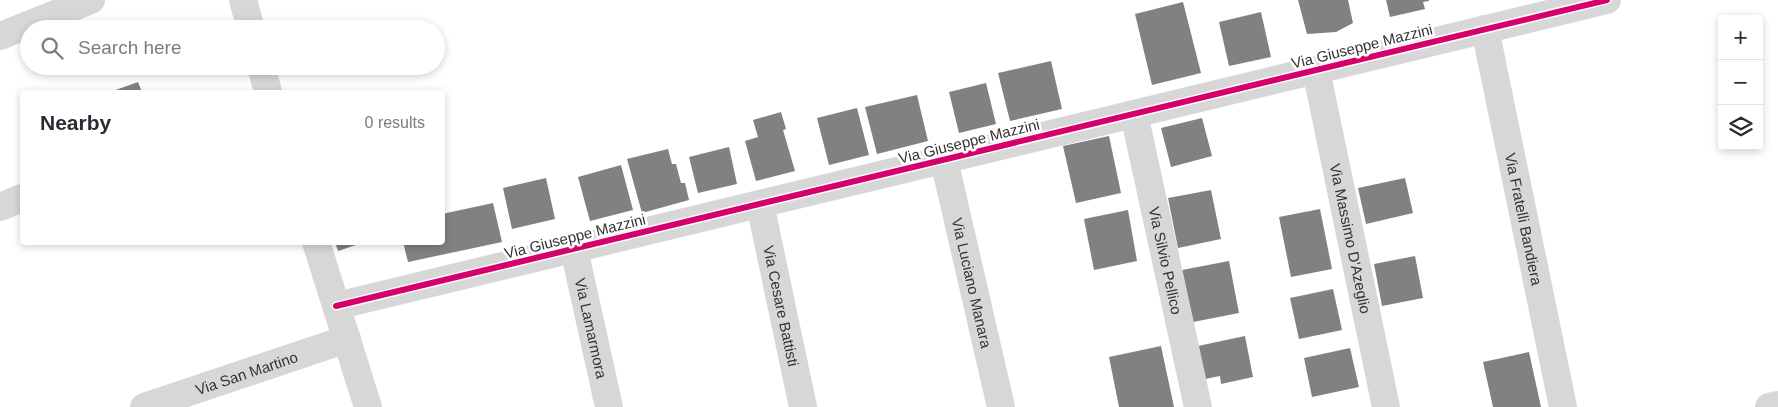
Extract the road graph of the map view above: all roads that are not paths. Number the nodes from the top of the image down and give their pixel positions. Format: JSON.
{"nodes":[{"id":1,"x":91,"y":0,"type":"edge"},
{"id":2,"x":243,"y":0,"type":"edge"},
{"id":3,"x":1607,"y":0,"type":"edge"},
{"id":4,"x":40,"y":20,"type":"edge"},
{"id":5,"x":249,"y":20,"type":"edge"},
{"id":6,"x":20,"y":28,"type":"edge"},
{"id":7,"x":1485,"y":29,"type":"junction"},
{"id":8,"x":0,"y":36,"type":"edge"},
{"id":9,"x":1316,"y":70,"type":"junction"},
{"id":10,"x":263,"y":75,"type":"edge"},
{"id":11,"x":267,"y":90,"type":"edge"},
{"id":12,"x":1134,"y":114,"type":"junction"},
{"id":13,"x":944,"y":160,"type":"junction"},
{"id":14,"x":20,"y":199,"type":"edge"},
{"id":15,"x":760,"y":204,"type":"junction"},
{"id":16,"x":0,"y":207,"type":"edge"},
{"id":17,"x":317,"y":245,"type":"edge"},
{"id":18,"x":574,"y":249,"type":"junction"},
{"id":19,"x":336,"y":306,"type":"junction"},
{"id":20,"x":347,"y":339,"type":"junction"},
{"id":21,"x":1778,"y":405,"type":"edge"},
{"id":22,"x":144,"y":407,"type":"edge"},
{"id":23,"x":368,"y":407,"type":"edge"},
{"id":24,"x":609,"y":407,"type":"edge"},
{"id":25,"x":802,"y":407,"type":"edge"},
{"id":26,"x":1001,"y":407,"type":"edge"},
{"id":27,"x":1198,"y":407,"type":"edge"},
{"id":28,"x":1386,"y":407,"type":"edge"},
{"id":29,"x":1563,"y":407,"type":"edge"},
{"id":30,"x":1769,"y":407,"type":"edge"}],
"edges":[{"from":1,"to":4,"type":"street"},
{"from":2,"to":5,"type":"street"},
{"from":3,"to":7,"type":"street","name":"Via Giuseppe Mazzini"},
{"from":6,"to":8,"type":"street"},
{"from":7,"to":9,"type":"street","name":"Via Giuseppe Mazzini"},
{"from":7,"to":29,"type":"street","name":"Via Fratelli Bandiera"},
{"from":9,"to":12,"type":"street","name":"Via Giuseppe Mazzini"},
{"from":9,"to":28,"type":"street","name":"Via Massimo D'Azeglio"},
{"from":10,"to":11,"type":"street"},
{"from":12,"to":13,"type":"street","name":"Via Giuseppe Mazzini"},
{"from":12,"to":27,"type":"street","name":"Via Silvio Pellico"},
{"from":13,"to":15,"type":"street","name":"Via Giuseppe Mazzini"},
{"from":13,"to":26,"type":"street","name":"Via Luciano Manara"},
{"from":14,"to":16,"type":"street"},
{"from":15,"to":18,"type":"street","name":"Via Giuseppe Mazzini"},
{"from":15,"to":25,"type":"street","name":"Via Cesare Battisti"},
{"from":17,"to":19,"type":"street"},
{"from":18,"to":19,"type":"street","name":"Via Giuseppe Mazzini"},
{"from":18,"to":24,"type":"street","name":"Via Lamarmora"},
{"from":19,"to":20,"type":"street"},
{"from":20,"to":22,"type":"street","name":"Via San Martino"},
{"from":20,"to":23,"type":"street"},
{"from":21,"to":30,"type":"street"}]}
